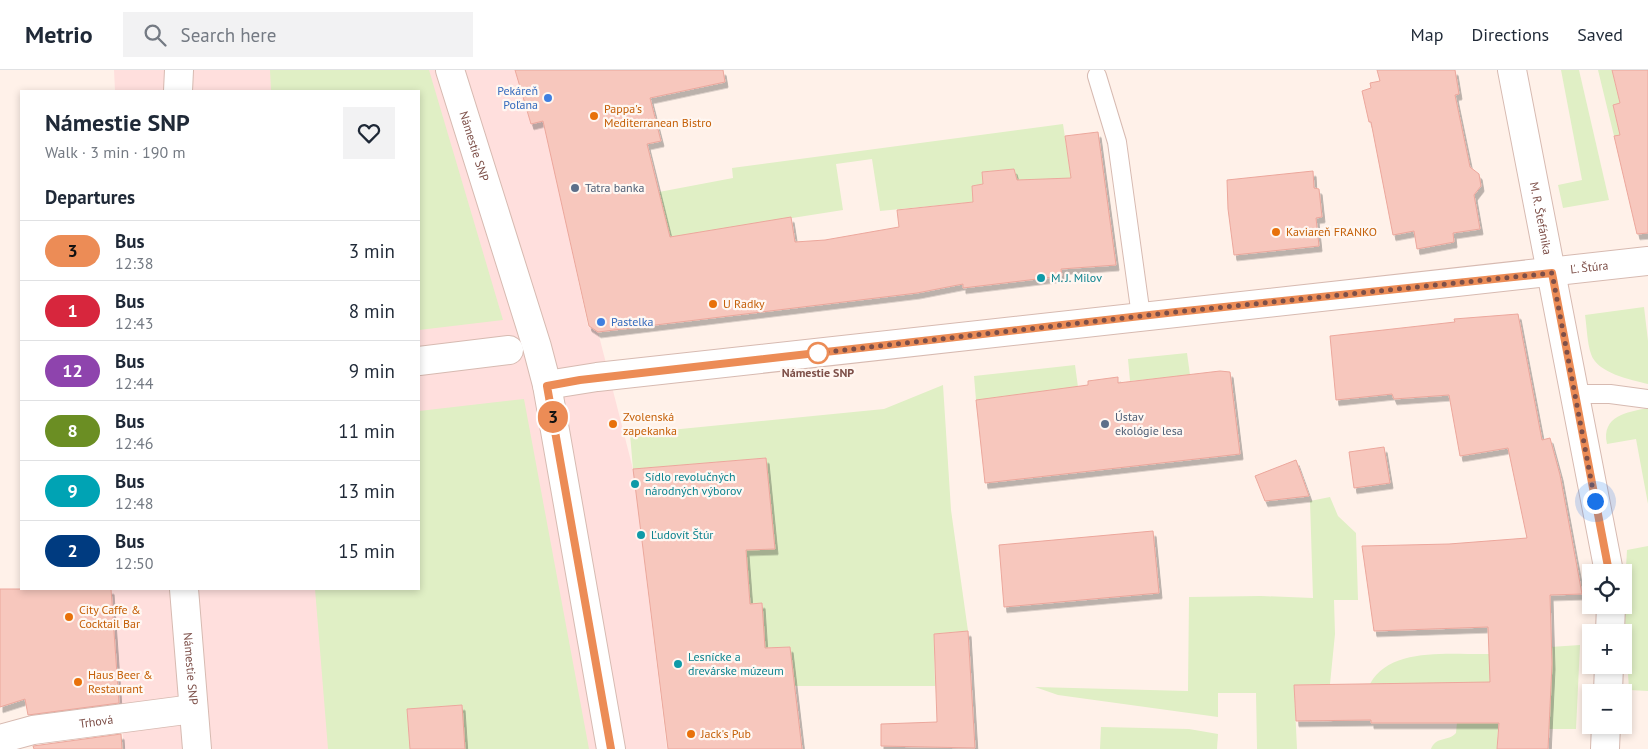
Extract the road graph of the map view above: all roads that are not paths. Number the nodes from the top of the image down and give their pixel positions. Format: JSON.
{"nodes":[{"id":1,"x":178,"y":70,"type":"edge"},
{"id":2,"x":450,"y":70,"type":"edge"},
{"id":3,"x":1512,"y":70,"type":"edge"},
{"id":4,"x":1097,"y":76,"type":"dead end"},
{"id":5,"x":178,"y":90,"type":"edge"},
{"id":6,"x":1648,"y":261,"type":"edge"},
{"id":7,"x":1552,"y":273,"type":"junction"},
{"id":8,"x":1141,"y":316,"type":"junction"},
{"id":9,"x":509,"y":350,"type":"dead end"},
{"id":10,"x":420,"y":361,"type":"edge"},
{"id":11,"x":547,"y":386,"type":"junction"},
{"id":12,"x":1575,"y":394,"type":"junction"},
{"id":13,"x":1648,"y":399,"type":"edge"},
{"id":14,"x":1607,"y":564,"type":"edge"},
{"id":15,"x":184,"y":590,"type":"edge"},
{"id":16,"x":193,"y":709,"type":"junction"},
{"id":17,"x":1606,"y":734,"type":"edge"},
{"id":18,"x":0,"y":739,"type":"edge"},
{"id":19,"x":197,"y":749,"type":"edge"},
{"id":20,"x":611,"y":749,"type":"edge"},
{"id":21,"x":1605,"y":749,"type":"edge"}],
"edges":[{"from":1,"to":5,"type":"street"},
{"from":2,"to":11,"type":"street","name":"Námestie SNP"},
{"from":3,"to":7,"type":"street","name":"M. R. Štefánika"},
{"from":4,"to":8,"type":"lane"},
{"from":6,"to":7,"type":"street","name":"Ľ. Štúra"},
{"from":7,"to":8,"type":"street","name":"Ľ. Štúra"},
{"from":7,"to":12,"type":"street","name":"M. R. Štefánika"},
{"from":8,"to":11,"type":"street","name":"Ľ. Štúra"},
{"from":9,"to":10,"type":"street"},
{"from":11,"to":20,"type":"street","name":"Námestie SNP"},
{"from":12,"to":13,"type":"lane"},
{"from":12,"to":14,"type":"street","name":"M. R. Štefánika"},
{"from":15,"to":16,"type":"street","name":"Námestie SNP"},
{"from":16,"to":18,"type":"street","name":"Trhová"},
{"from":16,"to":19,"type":"street","name":"Námestie SNP"},
{"from":17,"to":21,"type":"street"}]}
